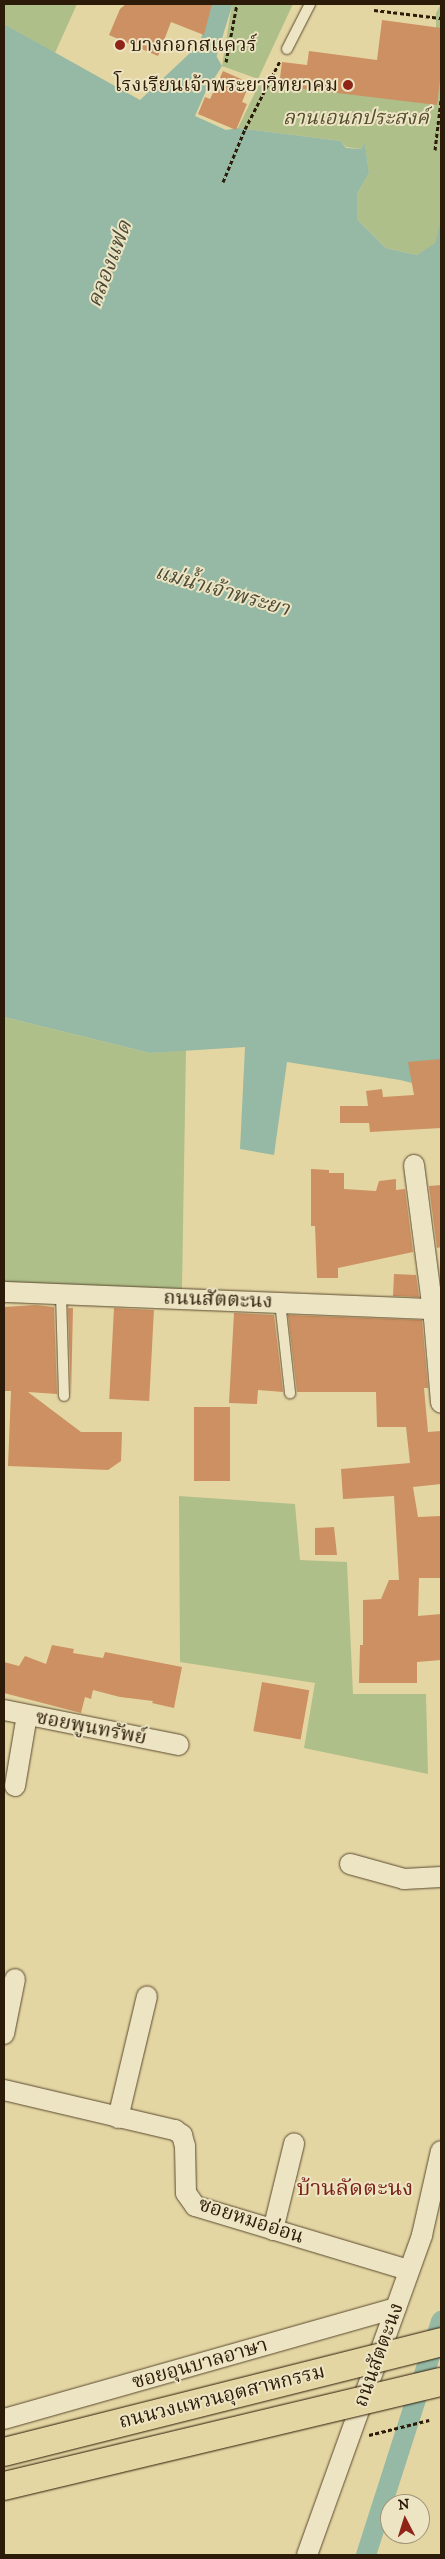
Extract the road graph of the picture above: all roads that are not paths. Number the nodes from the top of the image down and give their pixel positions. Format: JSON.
{"nodes":[{"id":1,"x":310,"y":4,"type":"edge"},
{"id":2,"x":287,"y":48,"type":"road end"},
{"id":3,"x":414,"y":1165,"type":"dead end"},
{"id":4,"x":4,"y":1292,"type":"edge"},
{"id":5,"x":61,"y":1295,"type":"junction"},
{"id":6,"x":280,"y":1302,"type":"junction"},
{"id":7,"x":432,"y":1309,"type":"junction"},
{"id":8,"x":290,"y":1393,"type":"dead end"},
{"id":9,"x":64,"y":1396,"type":"dead end"},
{"id":10,"x":441,"y":1403,"type":"edge"},
{"id":11,"x":4,"y":1710,"type":"edge"},
{"id":12,"x":26,"y":1715,"type":"junction"},
{"id":13,"x":179,"y":1745,"type":"dead end"},
{"id":14,"x":15,"y":1786,"type":"dead end"},
{"id":15,"x":350,"y":1864,"type":"dead end"},
{"id":16,"x":441,"y":1877,"type":"edge"},
{"id":17,"x":15,"y":1979,"type":"dead end"},
{"id":18,"x":147,"y":1996,"type":"dead end"},
{"id":19,"x":4,"y":2034,"type":"edge"},
{"id":20,"x":4,"y":2090,"type":"edge"},
{"id":21,"x":118,"y":2118,"type":"junction"},
{"id":22,"x":294,"y":2144,"type":"dead end"},
{"id":23,"x":441,"y":2151,"type":"edge"},
{"id":24,"x":273,"y":2230,"type":"junction"},
{"id":25,"x":409,"y":2270,"type":"junction"},
{"id":26,"x":396,"y":2308,"type":"junction"},
{"id":27,"x":441,"y":2342,"type":"edge"},
{"id":28,"x":441,"y":2382,"type":"edge"},
{"id":29,"x":4,"y":2419,"type":"edge"},
{"id":30,"x":4,"y":2452,"type":"edge"},
{"id":31,"x":4,"y":2486,"type":"edge"},
{"id":32,"x":306,"y":2555,"type":"edge"}],
"edges":[{"from":1,"to":2,"type":"lane"},
{"from":3,"to":7,"type":"street"},
{"from":4,"to":5,"type":"street","name":"ถนนสัตตะนง"},
{"from":5,"to":6,"type":"street","name":"ถนนสัตตะนง"},
{"from":5,"to":9,"type":"lane"},
{"from":6,"to":7,"type":"street","name":"ถนนสัตตะนง"},
{"from":6,"to":8,"type":"lane"},
{"from":7,"to":10,"type":"street"},
{"from":11,"to":12,"type":"street","name":"ซอยพูนทรัพย์"},
{"from":12,"to":13,"type":"street","name":"ซอยพูนทรัพย์"},
{"from":12,"to":14,"type":"street"},
{"from":15,"to":16,"type":"street"},
{"from":17,"to":19,"type":"street"},
{"from":18,"to":21,"type":"street"},
{"from":20,"to":21,"type":"street","name":"ซอยหมออ่อน"},
{"from":21,"to":24,"type":"street","name":"ซอยหมออ่อน"},
{"from":22,"to":24,"type":"street"},
{"from":23,"to":25,"type":"street","name":"ถนนสัตตะนง"},
{"from":24,"to":25,"type":"street","name":"ซอยหมออ่อน"},
{"from":25,"to":26,"type":"street","name":"ถนนสัตตะนง"},
{"from":26,"to":29,"type":"street","name":"ซอยอุนบาลอาษา"},
{"from":26,"to":32,"type":"street","name":"ถนนสัตตะนง"},
{"from":27,"to":30,"type":"main road","name":"ถนนวงแหวนอุตสาหกรรม","bridge":true},
{"from":28,"to":31,"type":"main road","name":"ถนนวงแหวนอุตสาหกรรม","bridge":true}]}
